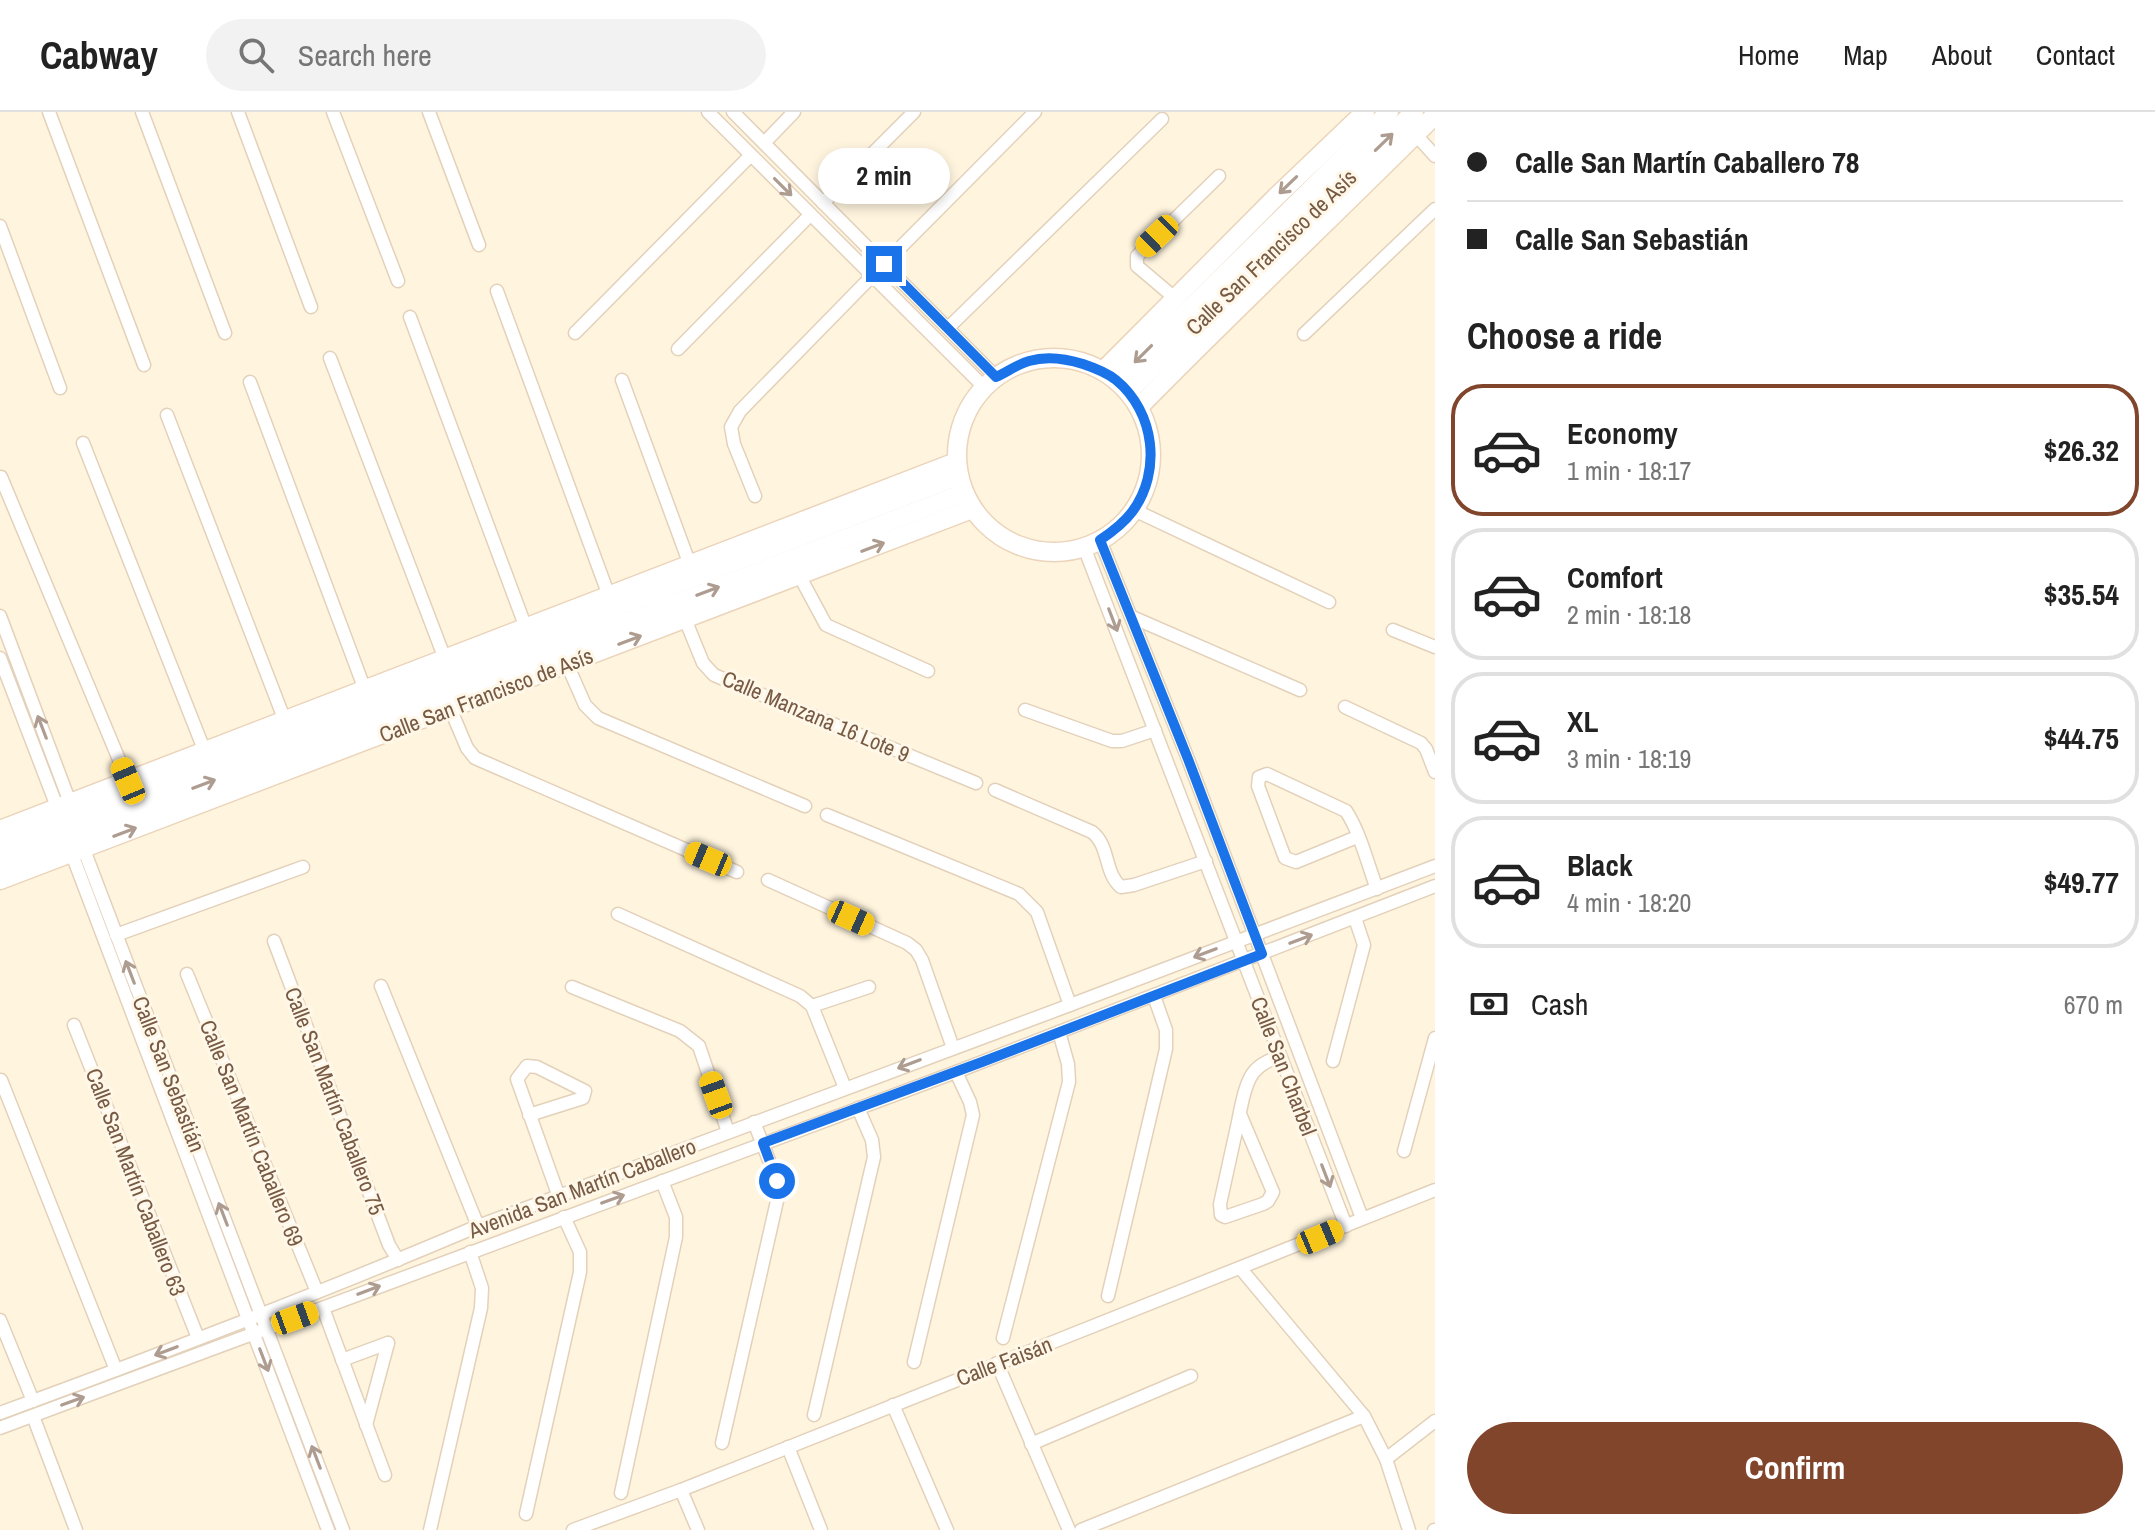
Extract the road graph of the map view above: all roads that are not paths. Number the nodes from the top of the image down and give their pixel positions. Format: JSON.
{"nodes":[{"id":1,"x":49,"y":112,"type":"edge"},
{"id":2,"x":142,"y":112,"type":"edge"},
{"id":3,"x":238,"y":112,"type":"edge"},
{"id":4,"x":333,"y":112,"type":"edge"},
{"id":5,"x":429,"y":112,"type":"edge"},
{"id":6,"x":708,"y":112,"type":"edge"},
{"id":7,"x":733,"y":112,"type":"edge"},
{"id":8,"x":794,"y":112,"type":"edge"},
{"id":9,"x":914,"y":112,"type":"edge"},
{"id":10,"x":1035,"y":112,"type":"edge"},
{"id":11,"x":1365,"y":112,"type":"edge"},
{"id":12,"x":1389,"y":112,"type":"edge"},
{"id":13,"x":1414,"y":112,"type":"edge"},
{"id":14,"x":1435,"y":115,"type":"edge"},
{"id":15,"x":1162,"y":119,"type":"dead end"},
{"id":16,"x":1416,"y":135,"type":"junction"},
{"id":17,"x":764,"y":143,"type":"junction"},
{"id":18,"x":751,"y":155,"type":"junction"},
{"id":19,"x":1435,"y":156,"type":"edge"},
{"id":20,"x":1219,"y":176,"type":"dead end"},
{"id":21,"x":823,"y":203,"type":"junction"},
{"id":22,"x":1435,"y":209,"type":"edge"},
{"id":23,"x":810,"y":215,"type":"junction"},
{"id":24,"x":0,"y":226,"type":"edge"},
{"id":25,"x":479,"y":245,"type":"dead end"},
{"id":26,"x":884,"y":264,"type":"junction"},
{"id":27,"x":871,"y":277,"type":"junction"},
{"id":28,"x":398,"y":281,"type":"dead end"},
{"id":29,"x":497,"y":291,"type":"dead end"},
{"id":30,"x":1176,"y":299,"type":"junction"},
{"id":31,"x":311,"y":307,"type":"dead end"},
{"id":32,"x":410,"y":317,"type":"dead end"},
{"id":33,"x":948,"y":328,"type":"junction"},
{"id":34,"x":225,"y":333,"type":"dead end"},
{"id":35,"x":575,"y":333,"type":"dead end"},
{"id":36,"x":1304,"y":334,"type":"dead end"},
{"id":37,"x":678,"y":349,"type":"dead end"},
{"id":38,"x":330,"y":358,"type":"dead end"},
{"id":39,"x":144,"y":365,"type":"dead end"},
{"id":40,"x":622,"y":380,"type":"dead end"},
{"id":41,"x":250,"y":382,"type":"dead end"},
{"id":42,"x":990,"y":382,"type":"junction"},
{"id":43,"x":60,"y":388,"type":"dead end"},
{"id":44,"x":1122,"y":388,"type":"junction"},
{"id":45,"x":167,"y":415,"type":"dead end"},
{"id":46,"x":83,"y":443,"type":"dead end"},
{"id":47,"x":1,"y":477,"type":"edge"},
{"id":48,"x":963,"y":485,"type":"junction"},
{"id":49,"x":755,"y":496,"type":"dead end"},
{"id":50,"x":1134,"y":510,"type":"junction"},
{"id":51,"x":1092,"y":544,"type":"junction"},
{"id":52,"x":690,"y":565,"type":"junction"},
{"id":53,"x":799,"y":575,"type":"junction"},
{"id":54,"x":609,"y":596,"type":"junction"},
{"id":55,"x":1329,"y":602,"type":"dead end"},
{"id":56,"x":0,"y":616,"type":"edge"},
{"id":57,"x":1132,"y":617,"type":"junction"},
{"id":58,"x":685,"y":619,"type":"junction"},
{"id":59,"x":526,"y":628,"type":"junction"},
{"id":60,"x":1393,"y":630,"type":"dead end"},
{"id":61,"x":1435,"y":647,"type":"edge"},
{"id":62,"x":0,"y":658,"type":"edge"},
{"id":63,"x":445,"y":659,"type":"junction"},
{"id":64,"x":567,"y":664,"type":"junction"},
{"id":65,"x":928,"y":671,"type":"dead end"},
{"id":66,"x":365,"y":690,"type":"junction"},
{"id":67,"x":1300,"y":690,"type":"dead end"},
{"id":68,"x":1345,"y":707,"type":"dead end"},
{"id":69,"x":450,"y":708,"type":"junction"},
{"id":70,"x":1025,"y":710,"type":"dead end"},
{"id":71,"x":285,"y":721,"type":"junction"},
{"id":72,"x":1155,"y":730,"type":"junction"},
{"id":73,"x":205,"y":752,"type":"junction"},
{"id":74,"x":1435,"y":772,"type":"edge"},
{"id":75,"x":128,"y":781,"type":"junction"},
{"id":76,"x":976,"y":783,"type":"dead end"},
{"id":77,"x":995,"y":790,"type":"dead end"},
{"id":78,"x":805,"y":806,"type":"dead end"},
{"id":79,"x":827,"y":815,"type":"dead end"},
{"id":80,"x":70,"y":828,"type":"junction"},
{"id":81,"x":1,"y":829,"type":"edge"},
{"id":82,"x":1357,"y":837,"type":"junction"},
{"id":83,"x":1206,"y":861,"type":"junction"},
{"id":84,"x":0,"y":862,"type":"edge"},
{"id":85,"x":1435,"y":866,"type":"edge"},
{"id":86,"x":303,"y":867,"type":"dead end"},
{"id":87,"x":737,"y":872,"type":"dead end"},
{"id":88,"x":0,"y":880,"type":"edge"},
{"id":89,"x":768,"y":880,"type":"dead end"},
{"id":90,"x":1435,"y":886,"type":"edge"},
{"id":91,"x":1377,"y":889,"type":"junction"},
{"id":92,"x":618,"y":914,"type":"dead end"},
{"id":93,"x":1355,"y":918,"type":"junction"},
{"id":94,"x":1255,"y":934,"type":"junction"},
{"id":95,"x":116,"y":935,"type":"junction"},
{"id":96,"x":274,"y":941,"type":"dead end"},
{"id":97,"x":1235,"y":941,"type":"junction"},
{"id":98,"x":1262,"y":954,"type":"junction"},
{"id":99,"x":1243,"y":961,"type":"junction"},
{"id":100,"x":187,"y":974,"type":"dead end"},
{"id":101,"x":381,"y":986,"type":"dead end"},
{"id":102,"x":572,"y":987,"type":"dead end"},
{"id":103,"x":869,"y":987,"type":"dead end"},
{"id":104,"x":1154,"y":996,"type":"junction"},
{"id":105,"x":1070,"y":1005,"type":"junction"},
{"id":106,"x":812,"y":1006,"type":"junction"},
{"id":107,"x":74,"y":1025,"type":"dead end"},
{"id":108,"x":1059,"y":1032,"type":"junction"},
{"id":109,"x":1435,"y":1038,"type":"edge"},
{"id":110,"x":953,"y":1048,"type":"junction"},
{"id":111,"x":1280,"y":1056,"type":"junction"},
{"id":112,"x":1333,"y":1061,"type":"dead end"},
{"id":113,"x":956,"y":1072,"type":"junction"},
{"id":114,"x":1,"y":1080,"type":"edge"},
{"id":115,"x":845,"y":1088,"type":"junction"},
{"id":116,"x":858,"y":1108,"type":"junction"},
{"id":117,"x":1240,"y":1114,"type":"junction"},
{"id":118,"x":529,"y":1115,"type":"junction"},
{"id":119,"x":754,"y":1122,"type":"junction"},
{"id":120,"x":728,"y":1132,"type":"junction"},
{"id":121,"x":763,"y":1143,"type":"junction"},
{"id":122,"x":1404,"y":1151,"type":"dead end"},
{"id":123,"x":662,"y":1181,"type":"junction"},
{"id":124,"x":1435,"y":1190,"type":"edge"},
{"id":125,"x":559,"y":1197,"type":"junction"},
{"id":126,"x":564,"y":1217,"type":"junction"},
{"id":127,"x":1362,"y":1218,"type":"junction"},
{"id":128,"x":478,"y":1226,"type":"junction"},
{"id":129,"x":1346,"y":1226,"type":"junction"},
{"id":130,"x":470,"y":1252,"type":"junction"},
{"id":131,"x":398,"y":1260,"type":"junction"},
{"id":132,"x":1241,"y":1269,"type":"junction"},
{"id":133,"x":317,"y":1292,"type":"junction"},
{"id":134,"x":1108,"y":1296,"type":"dead end"},
{"id":135,"x":323,"y":1308,"type":"junction"},
{"id":136,"x":261,"y":1314,"type":"junction"},
{"id":137,"x":248,"y":1319,"type":"junction"},
{"id":138,"x":0,"y":1320,"type":"edge"},
{"id":139,"x":267,"y":1328,"type":"junction"},
{"id":140,"x":254,"y":1333,"type":"junction"},
{"id":141,"x":198,"y":1338,"type":"junction"},
{"id":142,"x":1003,"y":1338,"type":"dead end"},
{"id":143,"x":342,"y":1360,"type":"junction"},
{"id":144,"x":914,"y":1362,"type":"dead end"},
{"id":145,"x":997,"y":1363,"type":"junction"},
{"id":146,"x":116,"y":1370,"type":"junction"},
{"id":147,"x":1191,"y":1376,"type":"dead end"},
{"id":148,"x":33,"y":1401,"type":"junction"},
{"id":149,"x":893,"y":1405,"type":"junction"},
{"id":150,"x":0,"y":1413,"type":"edge"},
{"id":151,"x":814,"y":1415,"type":"dead end"},
{"id":152,"x":33,"y":1416,"type":"junction"},
{"id":153,"x":1364,"y":1416,"type":"junction"},
{"id":154,"x":1435,"y":1421,"type":"edge"},
{"id":155,"x":366,"y":1425,"type":"junction"},
{"id":156,"x":0,"y":1428,"type":"edge"},
{"id":157,"x":722,"y":1443,"type":"dead end"},
{"id":158,"x":1031,"y":1444,"type":"junction"},
{"id":159,"x":788,"y":1447,"type":"junction"},
{"id":160,"x":1386,"y":1459,"type":"junction"},
{"id":161,"x":385,"y":1475,"type":"dead end"},
{"id":162,"x":681,"y":1490,"type":"junction"},
{"id":163,"x":621,"y":1493,"type":"dead end"},
{"id":164,"x":526,"y":1514,"type":"dead end"},
{"id":165,"x":577,"y":1529,"type":"edge"},
{"id":166,"x":76,"y":1530,"type":"edge"},
{"id":167,"x":328,"y":1530,"type":"edge"},
{"id":168,"x":343,"y":1530,"type":"edge"},
{"id":169,"x":430,"y":1530,"type":"edge"},
{"id":170,"x":698,"y":1530,"type":"edge"},
{"id":171,"x":821,"y":1530,"type":"edge"},
{"id":172,"x":947,"y":1530,"type":"edge"},
{"id":173,"x":1069,"y":1530,"type":"edge"},
{"id":174,"x":1081,"y":1530,"type":"edge"},
{"id":175,"x":1409,"y":1530,"type":"edge"}],
"edges":[{"from":1,"to":39,"type":"street"},
{"from":2,"to":34,"type":"street"},
{"from":3,"to":31,"type":"street"},
{"from":4,"to":28,"type":"street"},
{"from":5,"to":25,"type":"street"},
{"from":6,"to":18,"type":"street"},
{"from":7,"to":17,"type":"street"},
{"from":8,"to":17,"type":"street"},
{"from":9,"to":21,"type":"street"},
{"from":10,"to":26,"type":"street"},
{"from":11,"to":30,"type":"street","name":"Calle San Francisco de Asís","one_way":true},
{"from":12,"to":44,"type":"street","name":"Calle San Francisco de Asís","one_way":true},
{"from":44,"to":13,"type":"street","name":"Calle San Francisco de Asís","one_way":true},
{"from":14,"to":16,"type":"street","name":"Calle San Francisco de Asís"},
{"from":15,"to":33,"type":"street"},
{"from":16,"to":19,"type":"street"},
{"from":16,"to":44,"type":"street","name":"Calle San Francisco de Asís"},
{"from":17,"to":21,"type":"street"},
{"from":18,"to":23,"type":"street","one_way":true},
{"from":18,"to":35,"type":"street"},
{"from":20,"to":30,"type":"street"},
{"from":21,"to":26,"type":"street"},
{"from":22,"to":36,"type":"street"},
{"from":23,"to":27,"type":"street"},
{"from":23,"to":37,"type":"street"},
{"from":24,"to":43,"type":"street"},
{"from":26,"to":33,"type":"street"},
{"from":27,"to":42,"type":"street"},
{"from":27,"to":49,"type":"street"},
{"from":29,"to":54,"type":"street"},
{"from":30,"to":44,"type":"street","name":"Calle San Francisco de Asís"},
{"from":32,"to":59,"type":"street"},
{"from":33,"to":42,"type":"street"},
{"from":38,"to":63,"type":"street"},
{"from":40,"to":52,"type":"street"},
{"from":41,"to":66,"type":"street"},
{"from":42,"to":44,"type":"street"},
{"from":42,"to":48,"type":"street"},
{"from":44,"to":50,"type":"street"},
{"from":45,"to":71,"type":"street"},
{"from":46,"to":73,"type":"street"},
{"from":47,"to":75,"type":"street"},
{"from":48,"to":51,"type":"street"},
{"from":48,"to":52,"type":"street","name":"Calle San Francisco de Asís"},
{"from":53,"to":48,"type":"street","name":"Calle San Francisco de Asís","one_way":true},
{"from":48,"to":80,"type":"street","name":"Calle San Francisco de Asís"},
{"from":50,"to":51,"type":"street"},
{"from":50,"to":55,"type":"street"},
{"from":51,"to":57,"type":"street","name":"Calle San Charbel"},
{"from":51,"to":72,"type":"street","name":"Calle San Charbel","one_way":true},
{"from":52,"to":54,"type":"street","name":"Calle San Francisco de Asís"},
{"from":53,"to":58,"type":"street","name":"Calle San Francisco de Asís"},
{"from":53,"to":65,"type":"street"},
{"from":54,"to":59,"type":"street","name":"Calle San Francisco de Asís"},
{"from":80,"to":56,"type":"street","name":"Calle San Sebastián","one_way":true},
{"from":57,"to":67,"type":"street"},
{"from":57,"to":94,"type":"street","name":"Calle San Charbel"},
{"from":64,"to":58,"type":"street","name":"Calle San Francisco de Asís","one_way":true},
{"from":58,"to":76,"type":"street","name":"Calle Manzana 16 Lote 9"},
{"from":59,"to":63,"type":"street","name":"Calle San Francisco de Asís"},
{"from":60,"to":61,"type":"street"},
{"from":62,"to":80,"type":"street","name":"Calle San Sebastián"},
{"from":63,"to":66,"type":"street","name":"Calle San Francisco de Asís"},
{"from":64,"to":69,"type":"street","name":"Calle San Francisco de Asís"},
{"from":64,"to":78,"type":"street"},
{"from":66,"to":71,"type":"street","name":"Calle San Francisco de Asís"},
{"from":68,"to":74,"type":"street"},
{"from":80,"to":69,"type":"street","name":"Calle San Francisco de Asís","one_way":true},
{"from":69,"to":87,"type":"street"},
{"from":70,"to":72,"type":"street"},
{"from":71,"to":73,"type":"street","name":"Calle San Francisco de Asís"},
{"from":72,"to":83,"type":"street","name":"Calle San Charbel"},
{"from":73,"to":75,"type":"street","name":"Calle San Francisco de Asís"},
{"from":75,"to":80,"type":"street","name":"Calle San Francisco de Asís"},
{"from":77,"to":83,"type":"street"},
{"from":79,"to":105,"type":"street"},
{"from":80,"to":81,"type":"street","name":"Calle San Francisco de Asís"},
{"from":80,"to":84,"type":"street","name":"Calle San Francisco de Asís"},
{"from":80,"to":88,"type":"street","name":"Calle San Francisco de Asís"},
{"from":80,"to":95,"type":"street","name":"Calle San Sebastián"},
{"from":80,"to":137,"type":"street","name":"Calle San Sebastián"},
{"from":82,"to":82,"type":"street"},
{"from":82,"to":91,"type":"street"},
{"from":83,"to":97,"type":"street","name":"Calle San Charbel"},
{"from":85,"to":91,"type":"street","name":"Avenida San Martín Caballero"},
{"from":86,"to":95,"type":"street"},
{"from":89,"to":110,"type":"street"},
{"from":90,"to":93,"type":"street","name":"Avenida San Martín Caballero"},
{"from":91,"to":94,"type":"street","name":"Avenida San Martín Caballero"},
{"from":92,"to":106,"type":"street"},
{"from":98,"to":93,"type":"street","name":"Avenida San Martín Caballero","one_way":true},
{"from":93,"to":112,"type":"street"},
{"from":94,"to":97,"type":"street","name":"Avenida San Martín Caballero"},
{"from":94,"to":98,"type":"street","name":"Calle San Charbel"},
{"from":136,"to":95,"type":"street","name":"Calle San Sebastián","one_way":true},
{"from":96,"to":131,"type":"street","name":"Calle San Martín Caballero 75"},
{"from":97,"to":99,"type":"street","name":"Calle San Charbel"},
{"from":97,"to":105,"type":"street","name":"Avenida San Martín Caballero","one_way":true},
{"from":98,"to":99,"type":"street","name":"Avenida San Martín Caballero"},
{"from":98,"to":127,"type":"street","name":"Calle San Charbel"},
{"from":99,"to":104,"type":"street","name":"Avenida San Martín Caballero"},
{"from":99,"to":111,"type":"street","name":"Calle San Charbel"},
{"from":100,"to":133,"type":"street","name":"Calle San Martín Caballero 69"},
{"from":101,"to":128,"type":"street"},
{"from":102,"to":120,"type":"street"},
{"from":103,"to":106,"type":"street"},
{"from":104,"to":108,"type":"street","name":"Avenida San Martín Caballero"},
{"from":104,"to":134,"type":"street"},
{"from":105,"to":110,"type":"street","name":"Avenida San Martín Caballero"},
{"from":106,"to":115,"type":"street"},
{"from":107,"to":141,"type":"street","name":"Calle San Martín Caballero 63"},
{"from":108,"to":113,"type":"street","name":"Avenida San Martín Caballero"},
{"from":108,"to":142,"type":"street"},
{"from":109,"to":122,"type":"street"},
{"from":110,"to":115,"type":"street","name":"Avenida San Martín Caballero","one_way":true},
{"from":111,"to":117,"type":"street"},
{"from":111,"to":129,"type":"street","name":"Calle San Charbel","one_way":true},
{"from":113,"to":116,"type":"street","name":"Avenida San Martín Caballero"},
{"from":113,"to":144,"type":"street"},
{"from":114,"to":146,"type":"street"},
{"from":115,"to":119,"type":"street","name":"Avenida San Martín Caballero"},
{"from":116,"to":121,"type":"street","name":"Avenida San Martín Caballero"},
{"from":116,"to":151,"type":"street"},
{"from":117,"to":117,"type":"street"},
{"from":118,"to":118,"type":"street"},
{"from":118,"to":125,"type":"street"},
{"from":119,"to":120,"type":"street","name":"Avenida San Martín Caballero"},
{"from":119,"to":121,"type":"street"},
{"from":120,"to":125,"type":"street","name":"Avenida San Martín Caballero"},
{"from":121,"to":123,"type":"street","name":"Avenida San Martín Caballero"},
{"from":121,"to":157,"type":"street"},
{"from":126,"to":123,"type":"street","name":"Avenida San Martín Caballero","one_way":true},
{"from":123,"to":163,"type":"street"},
{"from":124,"to":127,"type":"street","name":"Calle Faisán"},
{"from":125,"to":128,"type":"street","name":"Avenida San Martín Caballero"},
{"from":126,"to":130,"type":"street","name":"Avenida San Martín Caballero"},
{"from":126,"to":164,"type":"street"},
{"from":127,"to":129,"type":"street","name":"Calle Faisán"},
{"from":128,"to":131,"type":"street","name":"Avenida San Martín Caballero"},
{"from":129,"to":132,"type":"street","name":"Calle Faisán"},
{"from":135,"to":130,"type":"street","name":"Avenida San Martín Caballero","one_way":true},
{"from":130,"to":169,"type":"street"},
{"from":131,"to":133,"type":"street","name":"Avenida San Martín Caballero"},
{"from":132,"to":145,"type":"street","name":"Calle Faisán"},
{"from":132,"to":153,"type":"street"},
{"from":133,"to":136,"type":"street","name":"Avenida San Martín Caballero"},
{"from":135,"to":139,"type":"street","name":"Avenida San Martín Caballero"},
{"from":135,"to":143,"type":"street"},
{"from":136,"to":137,"type":"street","name":"Avenida San Martín Caballero"},
{"from":136,"to":139,"type":"street","name":"Calle San Sebastián"},
{"from":137,"to":140,"type":"street","name":"Calle San Sebastián"},
{"from":137,"to":141,"type":"street","name":"Avenida San Martín Caballero"},
{"from":138,"to":148,"type":"street"},
{"from":139,"to":140,"type":"street","name":"Avenida San Martín Caballero"},
{"from":168,"to":139,"type":"street","name":"Calle San Sebastián","one_way":true},
{"from":152,"to":140,"type":"street","name":"Avenida San Martín Caballero","one_way":true},
{"from":140,"to":167,"type":"street","name":"Calle San Sebastián","one_way":true},
{"from":141,"to":146,"type":"street","name":"Avenida San Martín Caballero","one_way":true},
{"from":143,"to":155,"type":"street"},
{"from":143,"to":155,"type":"street"},
{"from":145,"to":149,"type":"street","name":"Calle Faisán"},
{"from":145,"to":158,"type":"street"},
{"from":146,"to":148,"type":"street","name":"Avenida San Martín Caballero"},
{"from":147,"to":158,"type":"street"},
{"from":148,"to":150,"type":"street","name":"Avenida San Martín Caballero"},
{"from":149,"to":159,"type":"street","name":"Calle Faisán"},
{"from":149,"to":172,"type":"street"},
{"from":152,"to":156,"type":"street","name":"Avenida San Martín Caballero"},
{"from":152,"to":166,"type":"street"},
{"from":153,"to":160,"type":"street"},
{"from":153,"to":174,"type":"street"},
{"from":154,"to":160,"type":"street"},
{"from":155,"to":161,"type":"street"},
{"from":158,"to":173,"type":"street"},
{"from":159,"to":162,"type":"street","name":"Calle Faisán"},
{"from":159,"to":171,"type":"street"},
{"from":160,"to":175,"type":"street"},
{"from":162,"to":165,"type":"street","name":"Calle Faisán"},
{"from":162,"to":170,"type":"street"}]}
